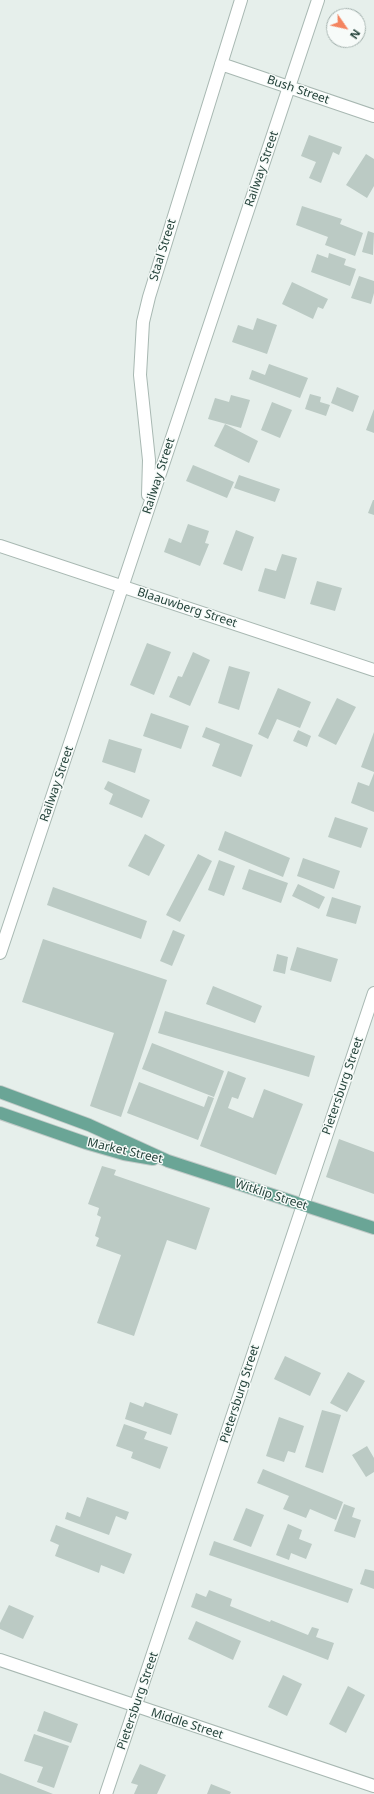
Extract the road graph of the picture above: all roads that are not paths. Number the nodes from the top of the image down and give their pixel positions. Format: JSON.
{"nodes":[{"id":1,"x":241,"y":0,"type":"edge"},
{"id":2,"x":318,"y":0,"type":"edge"},
{"id":3,"x":221,"y":64,"type":"junction"},
{"id":4,"x":289,"y":86,"type":"junction"},
{"id":5,"x":374,"y":116,"type":"edge"},
{"id":6,"x":148,"y":508,"type":"junction"},
{"id":7,"x":0,"y":546,"type":"edge"},
{"id":8,"x":123,"y":586,"type":"junction"},
{"id":9,"x":374,"y":670,"type":"edge"},
{"id":10,"x":0,"y":953,"type":"edge"},
{"id":11,"x":374,"y":993,"type":"edge"},
{"id":12,"x":0,"y":1092,"type":"edge"},
{"id":13,"x":0,"y":1113,"type":"edge"},
{"id":14,"x":168,"y":1161,"type":"junction"},
{"id":15,"x":303,"y":1205,"type":"junction"},
{"id":16,"x":374,"y":1228,"type":"edge"},
{"id":17,"x":0,"y":1660,"type":"edge"},
{"id":18,"x":136,"y":1707,"type":"junction"},
{"id":19,"x":374,"y":1786,"type":"edge"},
{"id":20,"x":106,"y":1794,"type":"edge"}],
"edges":[{"from":1,"to":3,"type":"street","name":"Staal Street"},
{"from":2,"to":4,"type":"street","name":"Railway Street"},
{"from":3,"to":4,"type":"street","name":"Bush Street"},
{"from":3,"to":6,"type":"street","name":"Staal Street"},
{"from":4,"to":5,"type":"street","name":"Bush Street"},
{"from":4,"to":6,"type":"street","name":"Railway Street"},
{"from":6,"to":8,"type":"street","name":"Railway Street"},
{"from":7,"to":8,"type":"street","name":"Blaauwberg Street"},
{"from":8,"to":9,"type":"street","name":"Blaauwberg Street"},
{"from":8,"to":10,"type":"street","name":"Railway Street"},
{"from":11,"to":15,"type":"street","name":"Pietersburg Street"},
{"from":12,"to":14,"type":"main road","name":"Market Street"},
{"from":13,"to":14,"type":"main road","name":"Market Street"},
{"from":14,"to":15,"type":"main road","name":"Witklip Street"},
{"from":15,"to":16,"type":"main road","name":"Witklip Street"},
{"from":15,"to":18,"type":"street","name":"Pietersburg Street"},
{"from":17,"to":18,"type":"street","name":"Middle Street"},
{"from":18,"to":19,"type":"street","name":"Middle Street"},
{"from":18,"to":20,"type":"street","name":"Pietersburg Street"}]}
